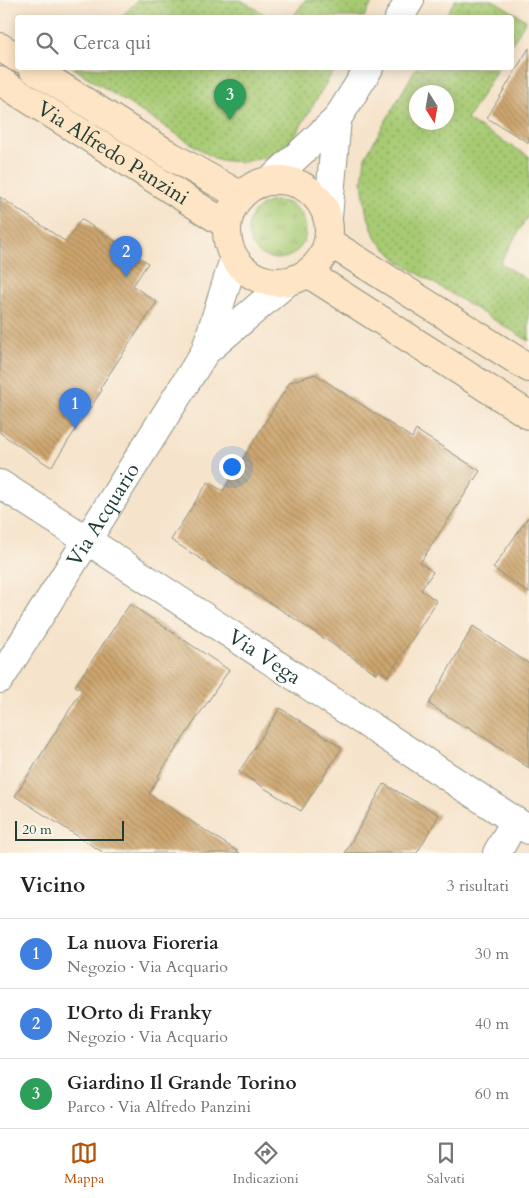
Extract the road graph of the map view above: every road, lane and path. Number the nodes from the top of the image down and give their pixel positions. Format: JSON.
{"nodes":[{"id":1,"x":410,"y":0,"type":"edge"},
{"id":2,"x":401,"y":15,"type":"edge"},
{"id":3,"x":0,"y":47,"type":"edge"},
{"id":4,"x":15,"y":56,"type":"edge"},
{"id":5,"x":35,"y":70,"type":"edge"},
{"id":6,"x":368,"y":70,"type":"edge"},
{"id":7,"x":0,"y":81,"type":"edge"},
{"id":8,"x":337,"y":119,"type":"junction"},
{"id":9,"x":270,"y":180,"type":"junction"},
{"id":10,"x":240,"y":196,"type":"junction"},
{"id":11,"x":227,"y":225,"type":"junction"},
{"id":12,"x":328,"y":229,"type":"junction"},
{"id":13,"x":234,"y":259,"type":"junction"},
{"id":14,"x":297,"y":278,"type":"junction"},
{"id":15,"x":205,"y":352,"type":"junction"},
{"id":16,"x":529,"y":368,"type":"edge"},
{"id":17,"x":529,"y":415,"type":"edge"},
{"id":18,"x":0,"y":484,"type":"edge"},
{"id":19,"x":87,"y":540,"type":"junction"},
{"id":20,"x":0,"y":679,"type":"edge"},
{"id":21,"x":522,"y":826,"type":"edge"},
{"id":22,"x":497,"y":853,"type":"edge"}],
"edges":[{"from":1,"to":2,"type":"street"},
{"from":3,"to":4,"type":"main road"},
{"from":5,"to":10,"type":"main road","name":"Via Alfredo Panzini"},
{"from":6,"to":8,"type":"street"},
{"from":7,"to":11,"type":"main road","name":"Via Alfredo Panzini"},
{"from":8,"to":9,"type":"street"},
{"from":8,"to":12,"type":"street"},
{"from":9,"to":10,"type":"main road"},
{"from":9,"to":12,"type":"main road"},
{"from":10,"to":11,"type":"main road"},
{"from":11,"to":13,"type":"main road"},
{"from":12,"to":14,"type":"main road"},
{"from":12,"to":16,"type":"main road"},
{"from":13,"to":14,"type":"main road"},
{"from":13,"to":15,"type":"street","name":"Via Acquario"},
{"from":14,"to":15,"type":"street","name":"Via Acquario"},
{"from":14,"to":17,"type":"main road"},
{"from":15,"to":19,"type":"street","name":"Via Acquario"},
{"from":18,"to":19,"type":"street","name":"Via Vega"},
{"from":19,"to":20,"type":"street","name":"Via Acquario"},
{"from":19,"to":21,"type":"street","name":"Via Vega"},
{"from":21,"to":22,"type":"street"}]}
